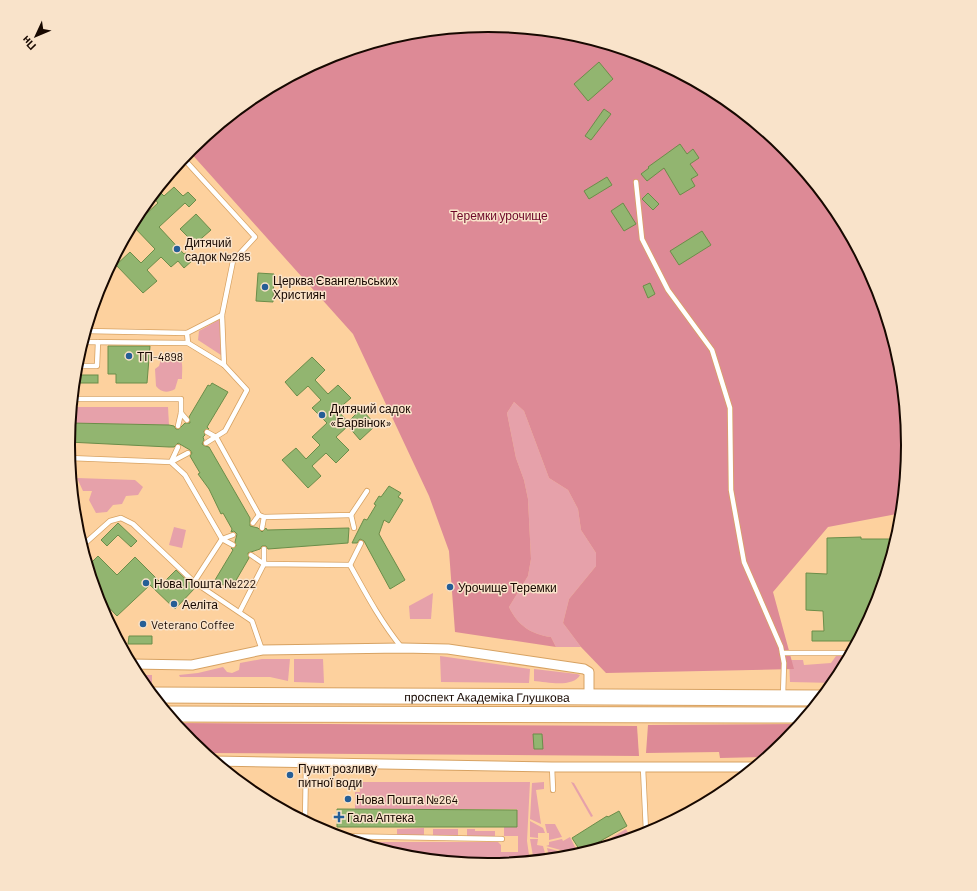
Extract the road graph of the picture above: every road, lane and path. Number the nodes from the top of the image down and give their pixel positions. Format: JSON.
{"nodes":[{"id":1,"x":187,"y":163,"type":"edge"},
{"id":2,"x":636,"y":182,"type":"dead end"},
{"id":3,"x":222,"y":315,"type":"junction"},
{"id":4,"x":92,"y":330,"type":"edge"},
{"id":5,"x":187,"y":333,"type":"junction"},
{"id":6,"x":88,"y":342,"type":"edge"},
{"id":7,"x":98,"y":342,"type":"junction"},
{"id":8,"x":188,"y":343,"type":"junction"},
{"id":9,"x":224,"y":365,"type":"junction"},
{"id":10,"x":83,"y":366,"type":"edge"},
{"id":11,"x":78,"y":399,"type":"edge"},
{"id":12,"x":182,"y":412,"type":"junction"},
{"id":13,"x":187,"y":420,"type":"dead end"},
{"id":14,"x":178,"y":426,"type":"dead end"},
{"id":15,"x":206,"y":432,"type":"dead end"},
{"id":16,"x":216,"y":438,"type":"junction"},
{"id":17,"x":206,"y":443,"type":"dead end"},
{"id":18,"x":178,"y":447,"type":"dead end"},
{"id":19,"x":188,"y":453,"type":"dead end"},
{"id":20,"x":75,"y":458,"type":"edge"},
{"id":21,"x":171,"y":462,"type":"junction"},
{"id":22,"x":367,"y":491,"type":"dead end"},
{"id":23,"x":351,"y":515,"type":"junction"},
{"id":24,"x":262,"y":516,"type":"junction"},
{"id":25,"x":252,"y":523,"type":"dead end"},
{"id":26,"x":262,"y":528,"type":"dead end"},
{"id":27,"x":354,"y":528,"type":"dead end"},
{"id":28,"x":233,"y":535,"type":"dead end"},
{"id":29,"x":222,"y":539,"type":"junction"},
{"id":30,"x":87,"y":542,"type":"edge"},
{"id":31,"x":361,"y":543,"type":"dead end"},
{"id":32,"x":233,"y":545,"type":"dead end"},
{"id":33,"x":264,"y":549,"type":"dead end"},
{"id":34,"x":251,"y":555,"type":"dead end"},
{"id":35,"x":264,"y":564,"type":"junction"},
{"id":36,"x":350,"y":565,"type":"junction"},
{"id":37,"x":194,"y":582,"type":"junction"},
{"id":38,"x":240,"y":611,"type":"junction"},
{"id":39,"x":402,"y":648,"type":"junction"},
{"id":40,"x":262,"y":650,"type":"junction"},
{"id":41,"x":782,"y":653,"type":"junction"},
{"id":42,"x":846,"y":653,"type":"edge"},
{"id":43,"x":138,"y":664,"type":"edge"},
{"id":44,"x":158,"y":694,"type":"edge"},
{"id":45,"x":590,"y":697,"type":"junction"},
{"id":46,"x":783,"y":698,"type":"junction"},
{"id":47,"x":816,"y":698,"type":"edge"},
{"id":48,"x":175,"y":714,"type":"edge"},
{"id":49,"x":802,"y":715,"type":"edge"},
{"id":50,"x":222,"y":761,"type":"edge"},
{"id":51,"x":306,"y":763,"type":"junction"},
{"id":52,"x":552,"y":767,"type":"junction"},
{"id":53,"x":643,"y":768,"type":"junction"},
{"id":54,"x":747,"y":768,"type":"edge"},
{"id":55,"x":553,"y":790,"type":"dead end"},
{"id":56,"x":305,"y":816,"type":"edge"},
{"id":57,"x":646,"y":828,"type":"edge"},
{"id":58,"x":354,"y":836,"type":"edge"},
{"id":59,"x":502,"y":839,"type":"dead end"}],
"edges":[{"from":1,"to":3,"type":"lane"},
{"from":2,"to":41,"type":"lane"},
{"from":3,"to":5,"type":"lane"},
{"from":3,"to":9,"type":"lane"},
{"from":4,"to":5,"type":"lane"},
{"from":5,"to":8,"type":"lane"},
{"from":6,"to":7,"type":"lane"},
{"from":7,"to":8,"type":"lane"},
{"from":7,"to":10,"type":"lane"},
{"from":8,"to":9,"type":"lane"},
{"from":9,"to":16,"type":"lane"},
{"from":11,"to":12,"type":"lane"},
{"from":12,"to":13,"type":"lane"},
{"from":12,"to":14,"type":"lane"},
{"from":15,"to":16,"type":"lane"},
{"from":16,"to":17,"type":"lane"},
{"from":16,"to":24,"type":"lane"},
{"from":18,"to":21,"type":"lane"},
{"from":19,"to":21,"type":"lane"},
{"from":20,"to":21,"type":"lane"},
{"from":21,"to":29,"type":"lane"},
{"from":22,"to":23,"type":"lane"},
{"from":23,"to":24,"type":"lane"},
{"from":23,"to":27,"type":"lane"},
{"from":24,"to":25,"type":"lane"},
{"from":24,"to":26,"type":"lane"},
{"from":28,"to":29,"type":"lane"},
{"from":29,"to":32,"type":"lane"},
{"from":29,"to":37,"type":"lane"},
{"from":30,"to":37,"type":"lane"},
{"from":31,"to":36,"type":"lane"},
{"from":33,"to":35,"type":"lane"},
{"from":34,"to":35,"type":"lane"},
{"from":35,"to":36,"type":"lane"},
{"from":35,"to":38,"type":"lane"},
{"from":36,"to":39,"type":"lane"},
{"from":37,"to":38,"type":"lane"},
{"from":38,"to":40,"type":"lane"},
{"from":39,"to":40,"type":"street"},
{"from":39,"to":45,"type":"street"},
{"from":40,"to":43,"type":"street"},
{"from":41,"to":42,"type":"lane"},
{"from":41,"to":46,"type":"lane"},
{"from":44,"to":45,"type":"highway","name":"проспект Академіка Глушкова"},
{"from":45,"to":46,"type":"highway","name":"проспект Академіка Глушкова"},
{"from":46,"to":47,"type":"highway","name":"проспект Академіка Глушкова"},
{"from":48,"to":49,"type":"highway","name":"проспект Академіка Глушкова"},
{"from":50,"to":51,"type":"street"},
{"from":51,"to":52,"type":"street"},
{"from":51,"to":56,"type":"lane"},
{"from":52,"to":53,"type":"street"},
{"from":52,"to":55,"type":"lane"},
{"from":53,"to":54,"type":"street"},
{"from":53,"to":57,"type":"lane"},
{"from":58,"to":59,"type":"lane"}]}
